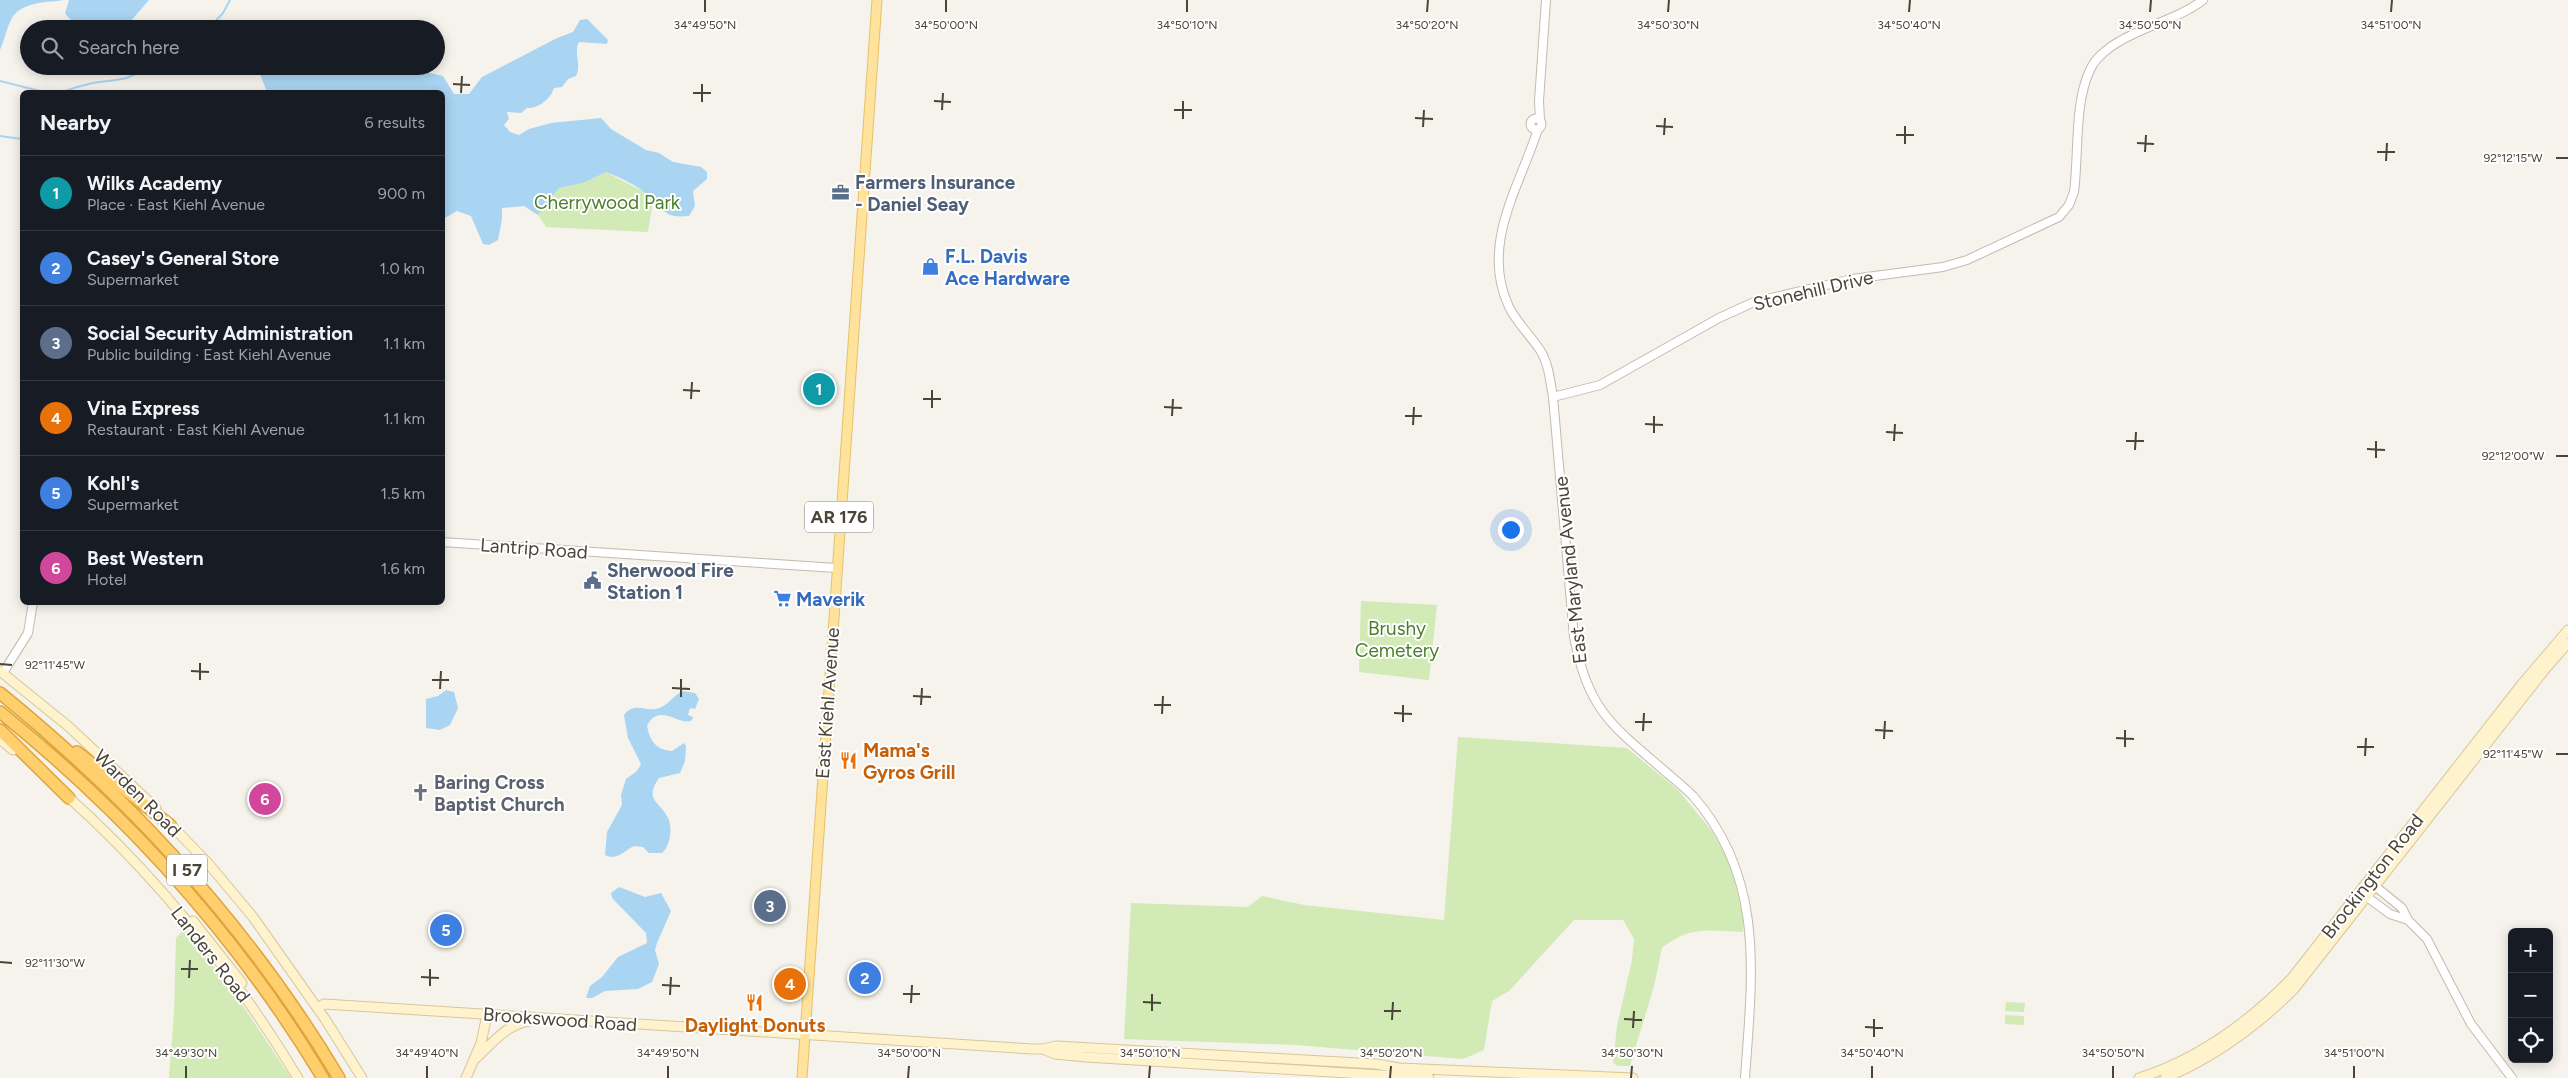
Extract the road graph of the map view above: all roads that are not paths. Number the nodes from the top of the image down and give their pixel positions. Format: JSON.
{"nodes":[{"id":1,"x":877,"y":0,"type":"edge"},
{"id":2,"x":1546,"y":0,"type":"edge"},
{"id":3,"x":2203,"y":0,"type":"edge"},
{"id":4,"x":1554,"y":397,"type":"junction"},
{"id":5,"x":445,"y":542,"type":"edge"},
{"id":6,"x":836,"y":568,"type":"junction"},
{"id":7,"x":33,"y":605,"type":"edge"},
{"id":8,"x":2568,"y":630,"type":"edge"},
{"id":9,"x":2568,"y":643,"type":"edge"},
{"id":10,"x":2,"y":672,"type":"edge"},
{"id":11,"x":0,"y":693,"type":"edge"},
{"id":12,"x":0,"y":712,"type":"edge"},
{"id":13,"x":0,"y":730,"type":"edge"},
{"id":14,"x":50,"y":733,"type":"junction"},
{"id":15,"x":0,"y":739,"type":"edge"},
{"id":16,"x":69,"y":798,"type":"junction"},
{"id":17,"x":170,"y":825,"type":"junction"},
{"id":18,"x":2372,"y":884,"type":"junction"},
{"id":19,"x":2364,"y":894,"type":"junction"},
{"id":20,"x":2389,"y":898,"type":"junction"},
{"id":21,"x":168,"y":900,"type":"junction"},
{"id":22,"x":2382,"y":908,"type":"junction"},
{"id":23,"x":2408,"y":920,"type":"junction"},
{"id":24,"x":317,"y":1008,"type":"junction"},
{"id":25,"x":487,"y":1015,"type":"junction"},
{"id":26,"x":545,"y":1019,"type":"junction"},
{"id":27,"x":804,"y":1035,"type":"junction"},
{"id":28,"x":1043,"y":1049,"type":"junction"},
{"id":29,"x":474,"y":1060,"type":"junction"},
{"id":30,"x":298,"y":1078,"type":"edge"},
{"id":31,"x":306,"y":1078,"type":"edge"},
{"id":32,"x":323,"y":1078,"type":"edge"},
{"id":33,"x":339,"y":1078,"type":"edge"},
{"id":34,"x":362,"y":1078,"type":"edge"},
{"id":35,"x":466,"y":1078,"type":"edge"},
{"id":36,"x":802,"y":1078,"type":"edge"},
{"id":37,"x":1429,"y":1078,"type":"edge"},
{"id":38,"x":1633,"y":1078,"type":"edge"},
{"id":39,"x":1745,"y":1078,"type":"edge"},
{"id":40,"x":2139,"y":1078,"type":"edge"},
{"id":41,"x":2165,"y":1078,"type":"edge"},
{"id":42,"x":2512,"y":1078,"type":"edge"}],
"edges":[{"from":1,"to":6,"type":"main road","name":"East Kiehl Avenue","number":"AR 176"},
{"from":2,"to":4,"type":"street","name":"East Maryland Avenue"},
{"from":3,"to":4,"type":"street","name":"Stonehill Drive"},
{"from":4,"to":39,"type":"street","name":"East Maryland Avenue"},
{"from":5,"to":6,"type":"street","name":"Lantrip Road"},
{"from":6,"to":27,"type":"main road","name":"East Kiehl Avenue","number":"AR 176"},
{"from":7,"to":10,"type":"street"},
{"from":8,"to":18,"type":"main road","name":"Brockington Road"},
{"from":9,"to":18,"type":"main road","name":"Brockington Road"},
{"from":10,"to":17,"type":"main road","name":"Warden Road"},
{"from":11,"to":14,"type":"highway","number":"I 57"},
{"from":12,"to":32,"type":"highway","number":"I 57"},
{"from":13,"to":16,"type":"highway"},
{"from":14,"to":17,"type":"highway"},
{"from":14,"to":33,"type":"highway","number":"I 57"},
{"from":15,"to":16,"type":"main road","name":"Landers Road"},
{"from":16,"to":21,"type":"main road","name":"Landers Road"},
{"from":17,"to":24,"type":"main road","name":"Warden Road"},
{"from":18,"to":19,"type":"main road","name":"Brockington Road"},
{"from":18,"to":20,"type":"street"},
{"from":19,"to":22,"type":"street"},
{"from":19,"to":40,"type":"main road","name":"Brockington Road"},
{"from":19,"to":41,"type":"main road","name":"Brockington Road"},
{"from":20,"to":22,"type":"street"},
{"from":20,"to":23,"type":"street"},
{"from":21,"to":30,"type":"main road","name":"Landers Road"},
{"from":21,"to":31,"type":"main road"},
{"from":22,"to":23,"type":"street"},
{"from":23,"to":42,"type":"street"},
{"from":24,"to":25,"type":"main road","name":"Brookswood Road"},
{"from":24,"to":34,"type":"main road","name":"Warden Road"},
{"from":25,"to":26,"type":"main road","name":"Brookswood Road"},
{"from":25,"to":29,"type":"main road"},
{"from":26,"to":27,"type":"main road","name":"Brookswood Road"},
{"from":26,"to":29,"type":"main road"},
{"from":27,"to":28,"type":"main road"},
{"from":27,"to":36,"type":"main road","name":"East Kiehl Avenue","number":"AR 176"},
{"from":28,"to":37,"type":"main road"},
{"from":28,"to":38,"type":"main road"},
{"from":29,"to":35,"type":"main road"}]}
